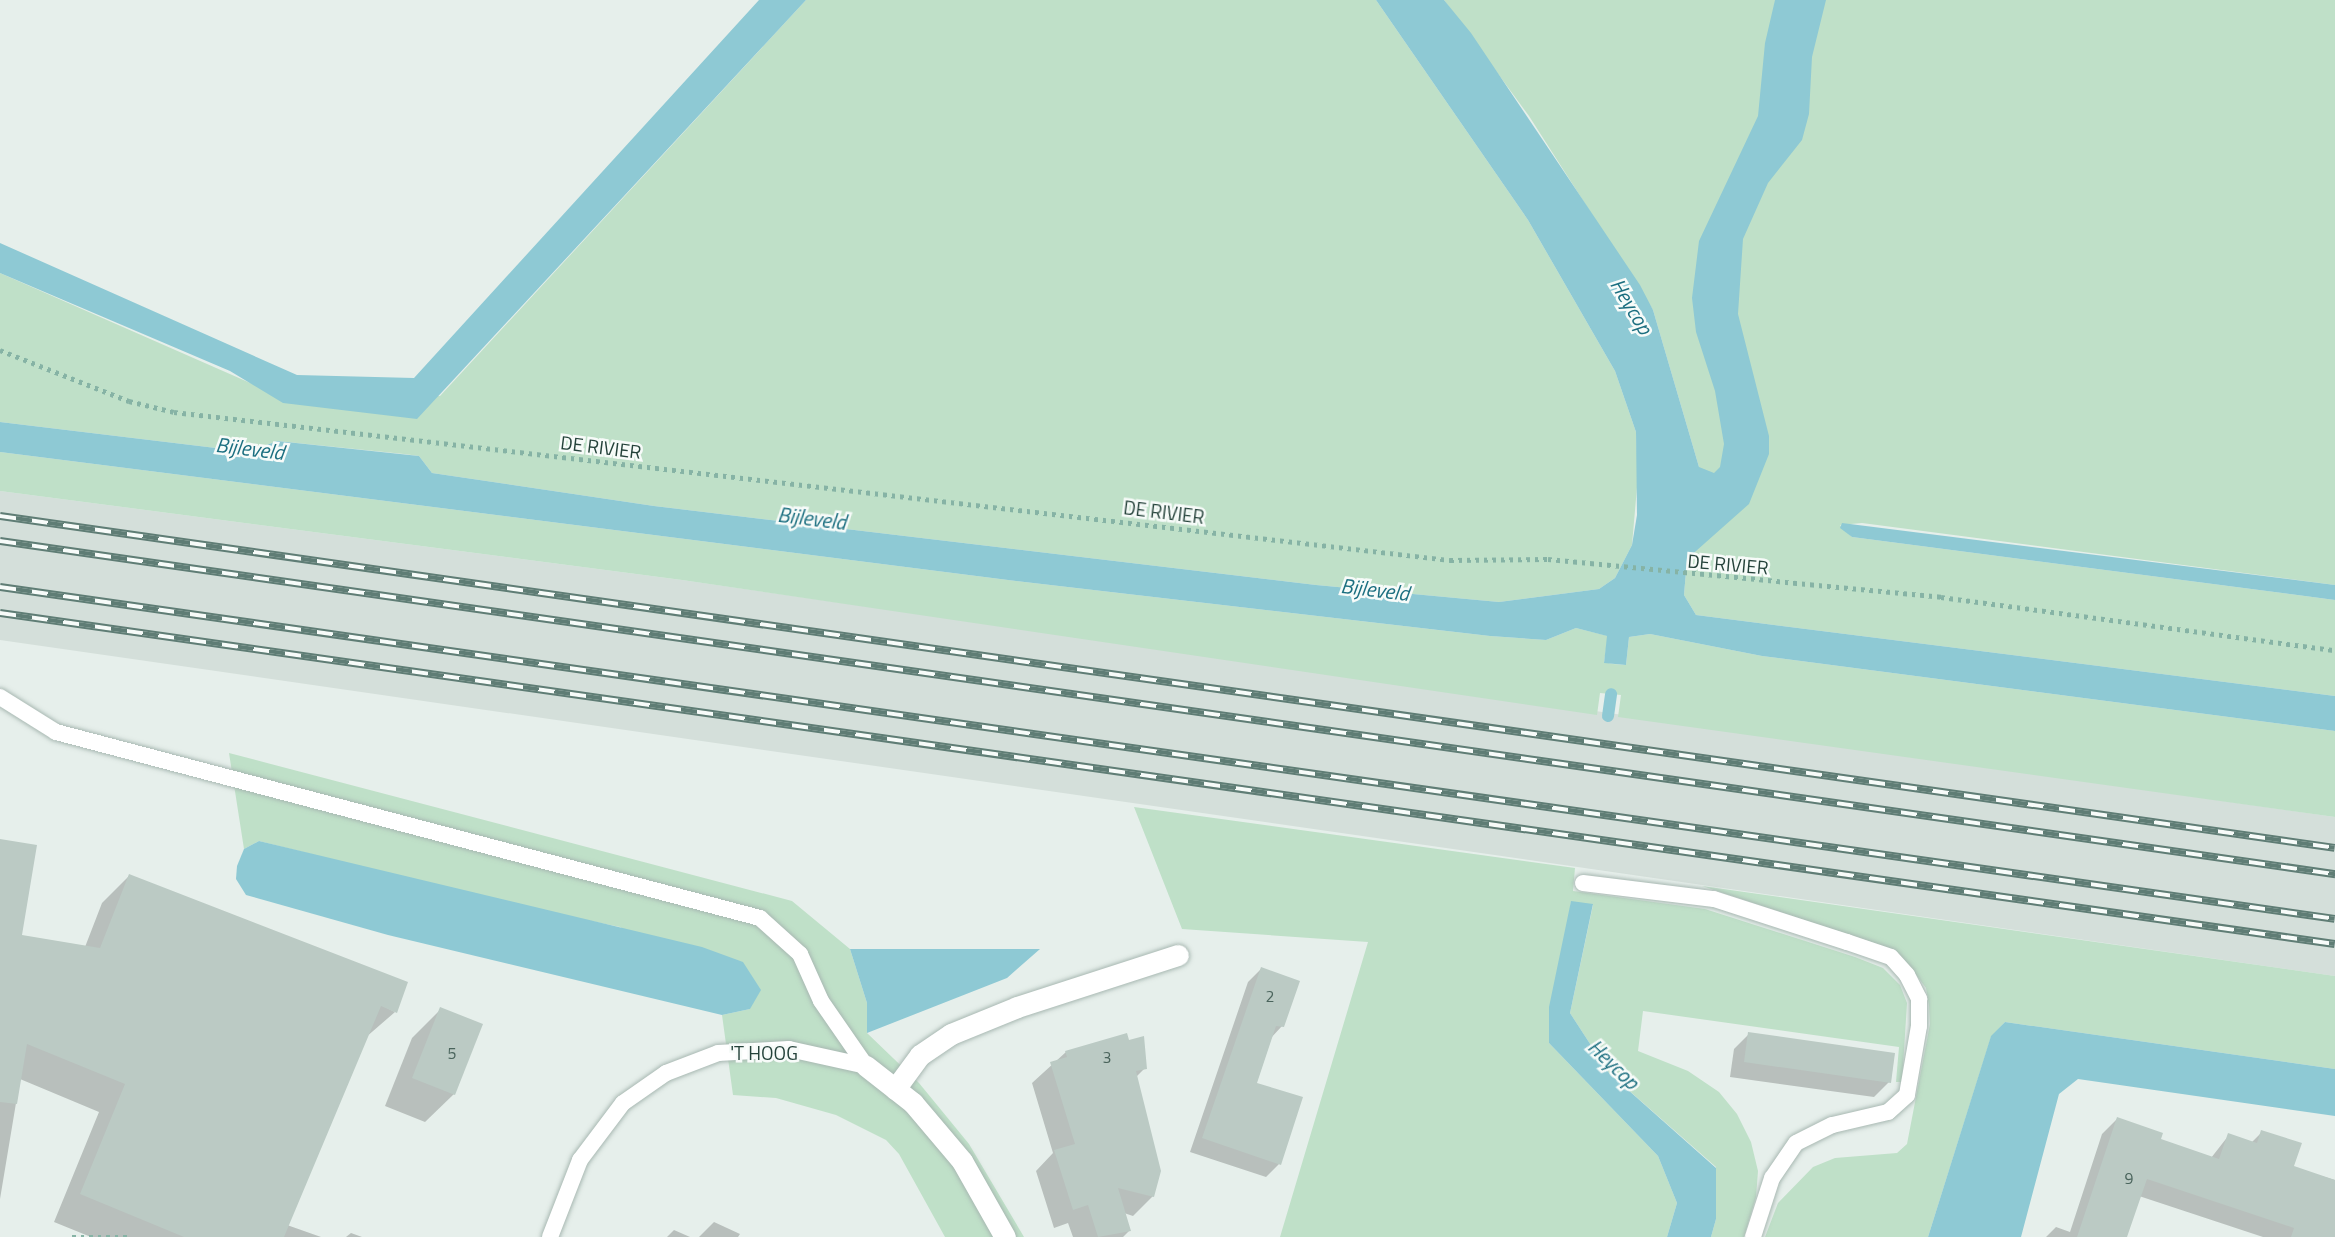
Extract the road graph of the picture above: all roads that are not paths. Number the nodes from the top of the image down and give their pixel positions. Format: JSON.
{"nodes":[{"id":1,"x":0,"y":696,"type":"edge"},
{"id":2,"x":1583,"y":883,"type":"dead end"},
{"id":3,"x":1178,"y":955,"type":"dead end"},
{"id":4,"x":866,"y":1066,"type":"junction"},
{"id":5,"x":895,"y":1089,"type":"junction"},
{"id":6,"x":550,"y":1237,"type":"edge"},
{"id":7,"x":1005,"y":1237,"type":"edge"},
{"id":8,"x":1753,"y":1237,"type":"edge"}],
"edges":[{"from":1,"to":4,"type":"lane"},
{"from":2,"to":8,"type":"lane"},
{"from":3,"to":5,"type":"street"},
{"from":4,"to":5,"type":"street","name":"'T HOOG"},
{"from":4,"to":6,"type":"lane","name":"'T HOOG"},
{"from":5,"to":7,"type":"street","name":"'T HOOG"}]}
